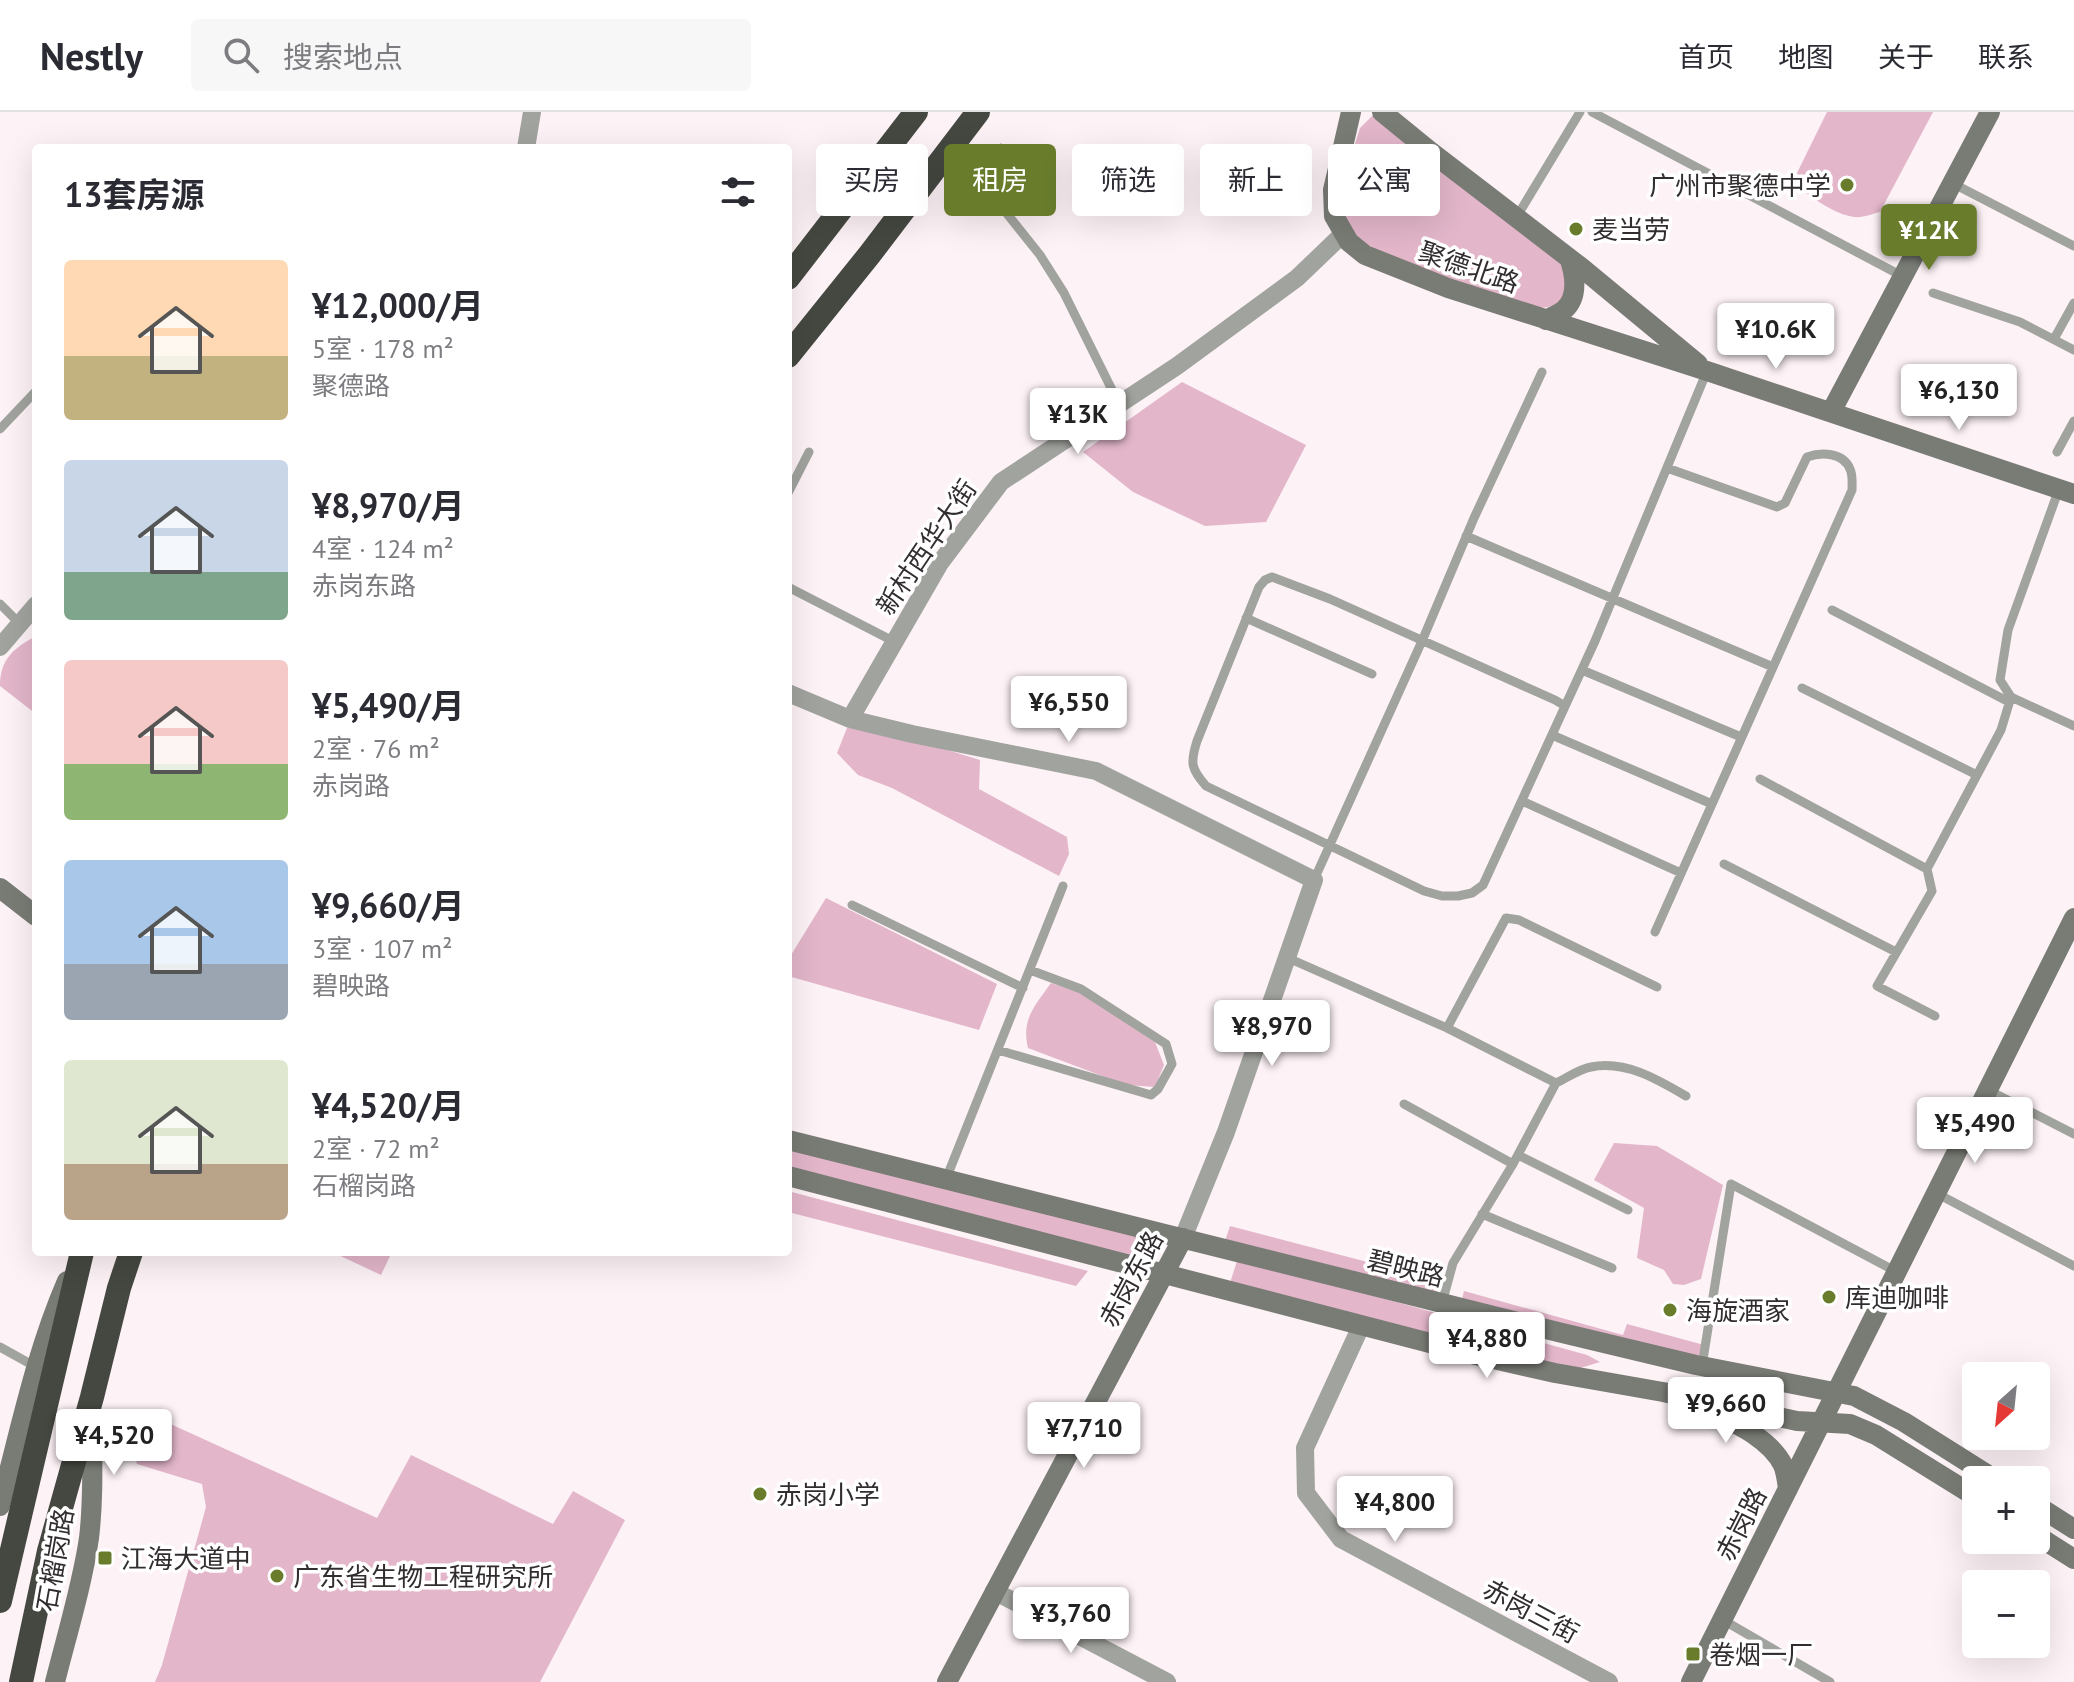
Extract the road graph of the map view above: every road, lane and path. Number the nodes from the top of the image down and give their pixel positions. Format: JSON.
{"nodes":[{"id":1,"x":532,"y":112,"type":"edge"},
{"id":2,"x":916,"y":112,"type":"edge"},
{"id":3,"x":978,"y":112,"type":"edge"},
{"id":4,"x":1351,"y":112,"type":"edge"},
{"id":5,"x":1382,"y":112,"type":"edge"},
{"id":6,"x":1580,"y":112,"type":"edge"},
{"id":7,"x":1592,"y":112,"type":"edge"},
{"id":8,"x":1990,"y":112,"type":"edge"},
{"id":9,"x":527,"y":144,"type":"edge"},
{"id":10,"x":1952,"y":183,"type":"junction"},
{"id":11,"x":1009,"y":216,"type":"edge"},
{"id":12,"x":1516,"y":218,"type":"junction"},
{"id":13,"x":1344,"y":233,"type":"junction"},
{"id":14,"x":2074,"y":246,"type":"edge"},
{"id":15,"x":1570,"y":260,"type":"junction"},
{"id":16,"x":792,"y":273,"type":"edge"},
{"id":17,"x":1902,"y":276,"type":"junction"},
{"id":18,"x":1933,"y":293,"type":"dead end"},
{"id":19,"x":2074,"y":303,"type":"edge"},
{"id":20,"x":1546,"y":320,"type":"junction"},
{"id":21,"x":2054,"y":339,"type":"junction"},
{"id":22,"x":2074,"y":350,"type":"edge"},
{"id":23,"x":792,"y":351,"type":"edge"},
{"id":24,"x":1707,"y":371,"type":"junction"},
{"id":25,"x":1542,"y":372,"type":"dead end"},
{"id":26,"x":32,"y":395,"type":"edge"},
{"id":27,"x":1119,"y":404,"type":"junction"},
{"id":28,"x":1831,"y":412,"type":"junction"},
{"id":29,"x":2074,"y":421,"type":"edge"},
{"id":30,"x":0,"y":429,"type":"edge"},
{"id":31,"x":809,"y":452,"type":"dead end"},
{"id":32,"x":2057,"y":452,"type":"dead end"},
{"id":33,"x":1667,"y":468,"type":"junction"},
{"id":34,"x":792,"y":485,"type":"edge"},
{"id":35,"x":2067,"y":491,"type":"edge"},
{"id":36,"x":1466,"y":536,"type":"junction"},
{"id":37,"x":792,"y":589,"type":"edge"},
{"id":38,"x":1613,"y":599,"type":"junction"},
{"id":39,"x":0,"y":604,"type":"edge"},
{"id":40,"x":32,"y":610,"type":"edge"},
{"id":41,"x":1832,"y":610,"type":"dead end"},
{"id":42,"x":1246,"y":618,"type":"junction"},
{"id":43,"x":20,"y":624,"type":"junction"},
{"id":44,"x":1422,"y":641,"type":"junction"},
{"id":45,"x":895,"y":642,"type":"junction"},
{"id":46,"x":0,"y":647,"type":"edge"},
{"id":47,"x":1773,"y":667,"type":"junction"},
{"id":48,"x":1582,"y":670,"type":"junction"},
{"id":49,"x":1372,"y":674,"type":"dead end"},
{"id":50,"x":1802,"y":688,"type":"dead end"},
{"id":51,"x":792,"y":695,"type":"edge"},
{"id":52,"x":2010,"y":699,"type":"junction"},
{"id":53,"x":1565,"y":706,"type":"junction"},
{"id":54,"x":850,"y":719,"type":"junction"},
{"id":55,"x":2074,"y":726,"type":"edge"},
{"id":56,"x":1552,"y":735,"type":"junction"},
{"id":57,"x":1741,"y":737,"type":"junction"},
{"id":58,"x":1977,"y":775,"type":"junction"},
{"id":59,"x":1760,"y":779,"type":"dead end"},
{"id":60,"x":1522,"y":801,"type":"junction"},
{"id":61,"x":1712,"y":804,"type":"junction"},
{"id":62,"x":1331,"y":846,"type":"junction"},
{"id":63,"x":1724,"y":864,"type":"dead end"},
{"id":64,"x":1927,"y":869,"type":"junction"},
{"id":65,"x":1681,"y":873,"type":"junction"},
{"id":66,"x":1314,"y":880,"type":"junction"},
{"id":67,"x":1063,"y":886,"type":"dead end"},
{"id":68,"x":0,"y":888,"type":"edge"},
{"id":69,"x":852,"y":905,"type":"dead end"},
{"id":70,"x":32,"y":913,"type":"edge"},
{"id":71,"x":2074,"y":918,"type":"edge"},
{"id":72,"x":1655,"y":932,"type":"dead end"},
{"id":73,"x":1896,"y":952,"type":"junction"},
{"id":74,"x":1288,"y":958,"type":"junction"},
{"id":75,"x":1030,"y":970,"type":"junction"},
{"id":76,"x":1657,"y":987,"type":"dead end"},
{"id":77,"x":1023,"y":988,"type":"junction"},
{"id":78,"x":1935,"y":1016,"type":"dead end"},
{"id":79,"x":1447,"y":1028,"type":"junction"},
{"id":80,"x":998,"y":1050,"type":"junction"},
{"id":81,"x":1556,"y":1083,"type":"junction"},
{"id":82,"x":1988,"y":1090,"type":"junction"},
{"id":83,"x":1686,"y":1096,"type":"dead end"},
{"id":84,"x":1404,"y":1104,"type":"dead end"},
{"id":85,"x":2074,"y":1134,"type":"edge"},
{"id":86,"x":792,"y":1141,"type":"edge"},
{"id":87,"x":1515,"y":1159,"type":"junction"},
{"id":88,"x":792,"y":1177,"type":"edge"},
{"id":89,"x":946,"y":1179,"type":"junction"},
{"id":90,"x":1936,"y":1193,"type":"junction"},
{"id":91,"x":1628,"y":1210,"type":"dead end"},
{"id":92,"x":1482,"y":1214,"type":"junction"},
{"id":93,"x":1183,"y":1238,"type":"junction"},
{"id":94,"x":80,"y":1256,"type":"edge"},
{"id":95,"x":81,"y":1256,"type":"edge"},
{"id":96,"x":130,"y":1256,"type":"edge"},
{"id":97,"x":2074,"y":1266,"type":"edge"},
{"id":98,"x":1612,"y":1268,"type":"dead end"},
{"id":99,"x":1897,"y":1272,"type":"junction"},
{"id":100,"x":1164,"y":1274,"type":"junction"},
{"id":101,"x":1442,"y":1303,"type":"junction"},
{"id":102,"x":1361,"y":1326,"type":"junction"},
{"id":103,"x":0,"y":1347,"type":"edge"},
{"id":104,"x":1702,"y":1366,"type":"junction"},
{"id":105,"x":37,"y":1367,"type":"junction"},
{"id":106,"x":1836,"y":1392,"type":"junction"},
{"id":107,"x":1677,"y":1395,"type":"junction"},
{"id":108,"x":92,"y":1397,"type":"junction"},
{"id":109,"x":1822,"y":1423,"type":"junction"},
{"id":110,"x":1973,"y":1466,"type":"edge"},
{"id":111,"x":1962,"y":1488,"type":"edge"},
{"id":112,"x":1788,"y":1489,"type":"junction"},
{"id":113,"x":0,"y":1506,"type":"edge"},
{"id":114,"x":2050,"y":1514,"type":"edge"},
{"id":115,"x":2074,"y":1529,"type":"edge"},
{"id":116,"x":2050,"y":1544,"type":"edge"},
{"id":117,"x":2074,"y":1559,"type":"edge"},
{"id":118,"x":994,"y":1591,"type":"junction"},
{"id":119,"x":0,"y":1601,"type":"edge"},
{"id":120,"x":1723,"y":1620,"type":"junction"},
{"id":121,"x":21,"y":1682,"type":"edge"},
{"id":122,"x":55,"y":1682,"type":"edge"},
{"id":123,"x":947,"y":1682,"type":"edge"},
{"id":124,"x":1167,"y":1682,"type":"edge"},
{"id":125,"x":1609,"y":1682,"type":"edge"},
{"id":126,"x":1691,"y":1682,"type":"edge"},
{"id":127,"x":1830,"y":1682,"type":"edge"}],
"edges":[{"from":1,"to":9,"type":"street"},
{"from":2,"to":16,"type":"highway"},
{"from":3,"to":23,"type":"highway"},
{"from":4,"to":13,"type":"street"},
{"from":5,"to":12,"type":"street","name":"聚德北路"},
{"from":6,"to":12,"type":"lane"},
{"from":7,"to":17,"type":"lane"},
{"from":8,"to":10,"type":"street"},
{"from":10,"to":14,"type":"lane"},
{"from":10,"to":17,"type":"street"},
{"from":11,"to":27,"type":"lane"},
{"from":12,"to":15,"type":"street","name":"聚德北路"},
{"from":13,"to":20,"type":"street","name":"聚德北路"},
{"from":13,"to":27,"type":"street","name":"新村西华大街"},
{"from":15,"to":20,"type":"street"},
{"from":15,"to":24,"type":"street","name":"聚德北路"},
{"from":17,"to":28,"type":"street"},
{"from":18,"to":21,"type":"lane"},
{"from":19,"to":21,"type":"lane"},
{"from":20,"to":24,"type":"street","name":"聚德北路"},
{"from":21,"to":22,"type":"lane"},
{"from":24,"to":28,"type":"street","name":"聚德北路"},
{"from":24,"to":33,"type":"lane"},
{"from":25,"to":36,"type":"lane"},
{"from":26,"to":30,"type":"lane"},
{"from":27,"to":45,"type":"street","name":"新村西华大街"},
{"from":28,"to":35,"type":"street","name":"聚德北路"},
{"from":29,"to":32,"type":"lane"},
{"from":31,"to":34,"type":"lane"},
{"from":33,"to":38,"type":"lane"},
{"from":33,"to":47,"type":"lane"},
{"from":35,"to":52,"type":"lane"},
{"from":36,"to":38,"type":"lane"},
{"from":36,"to":44,"type":"lane"},
{"from":37,"to":45,"type":"lane"},
{"from":38,"to":47,"type":"lane"},
{"from":38,"to":48,"type":"lane"},
{"from":39,"to":43,"type":"lane"},
{"from":40,"to":43,"type":"street"},
{"from":41,"to":52,"type":"lane"},
{"from":42,"to":44,"type":"lane"},
{"from":42,"to":49,"type":"lane"},
{"from":42,"to":62,"type":"lane"},
{"from":43,"to":46,"type":"street"},
{"from":44,"to":53,"type":"lane"},
{"from":44,"to":62,"type":"lane"},
{"from":45,"to":54,"type":"street","name":"新村西华大街"},
{"from":47,"to":57,"type":"lane"},
{"from":48,"to":53,"type":"lane"},
{"from":48,"to":57,"type":"lane"},
{"from":50,"to":58,"type":"lane"},
{"from":51,"to":54,"type":"street"},
{"from":52,"to":55,"type":"lane"},
{"from":52,"to":58,"type":"lane"},
{"from":53,"to":56,"type":"lane"},
{"from":54,"to":66,"type":"street"},
{"from":56,"to":60,"type":"lane"},
{"from":56,"to":61,"type":"lane"},
{"from":57,"to":61,"type":"lane"},
{"from":58,"to":64,"type":"lane"},
{"from":59,"to":64,"type":"lane"},
{"from":60,"to":62,"type":"lane"},
{"from":60,"to":65,"type":"lane"},
{"from":61,"to":65,"type":"lane"},
{"from":62,"to":66,"type":"lane"},
{"from":63,"to":73,"type":"lane"},
{"from":64,"to":73,"type":"lane"},
{"from":65,"to":72,"type":"lane"},
{"from":66,"to":74,"type":"street","name":"赤岗东路"},
{"from":67,"to":75,"type":"lane"},
{"from":68,"to":70,"type":"street"},
{"from":69,"to":77,"type":"lane"},
{"from":71,"to":82,"type":"street","name":"赤岗路"},
{"from":73,"to":78,"type":"lane"},
{"from":74,"to":79,"type":"lane"},
{"from":74,"to":93,"type":"street","name":"赤岗东路"},
{"from":75,"to":77,"type":"lane"},
{"from":75,"to":80,"type":"lane"},
{"from":76,"to":79,"type":"lane"},
{"from":77,"to":80,"type":"lane"},
{"from":79,"to":81,"type":"lane"},
{"from":80,"to":89,"type":"lane"},
{"from":81,"to":83,"type":"lane"},
{"from":81,"to":87,"type":"lane"},
{"from":82,"to":85,"type":"lane"},
{"from":82,"to":90,"type":"street","name":"赤岗路"},
{"from":84,"to":87,"type":"lane"},
{"from":86,"to":89,"type":"street","name":"碧映路"},
{"from":87,"to":91,"type":"lane"},
{"from":87,"to":92,"type":"lane"},
{"from":88,"to":100,"type":"street"},
{"from":89,"to":93,"type":"street","name":"碧映路"},
{"from":90,"to":97,"type":"lane"},
{"from":90,"to":99,"type":"street","name":"赤岗路"},
{"from":92,"to":98,"type":"lane"},
{"from":92,"to":101,"type":"lane"},
{"from":93,"to":100,"type":"street","name":"赤岗东路"},
{"from":93,"to":101,"type":"street","name":"碧映路"},
{"from":94,"to":105,"type":"street"},
{"from":95,"to":119,"type":"highway"},
{"from":96,"to":108,"type":"highway"},
{"from":99,"to":104,"type":"lane"},
{"from":99,"to":106,"type":"street","name":"赤岗路"},
{"from":100,"to":102,"type":"street"},
{"from":100,"to":118,"type":"street","name":"赤岗东路"},
{"from":101,"to":104,"type":"street","name":"碧映路"},
{"from":102,"to":107,"type":"street"},
{"from":102,"to":125,"type":"street","name":"赤岗三街"},
{"from":103,"to":105,"type":"lane"},
{"from":104,"to":106,"type":"street","name":"碧映路"},
{"from":105,"to":113,"type":"street"},
{"from":106,"to":109,"type":"street","name":"赤岗路"},
{"from":106,"to":110,"type":"street","name":"碧映路"},
{"from":107,"to":109,"type":"street"},
{"from":107,"to":112,"type":"street"},
{"from":108,"to":121,"type":"highway"},
{"from":108,"to":122,"type":"street","name":"石榴岗路"},
{"from":109,"to":111,"type":"street"},
{"from":109,"to":112,"type":"street","name":"赤岗路"},
{"from":112,"to":120,"type":"street","name":"赤岗路"},
{"from":114,"to":115,"type":"street"},
{"from":116,"to":117,"type":"street"},
{"from":118,"to":123,"type":"street","name":"赤岗东路"},
{"from":118,"to":124,"type":"street"},
{"from":120,"to":126,"type":"street","name":"赤岗路"},
{"from":120,"to":127,"type":"lane"}]}
